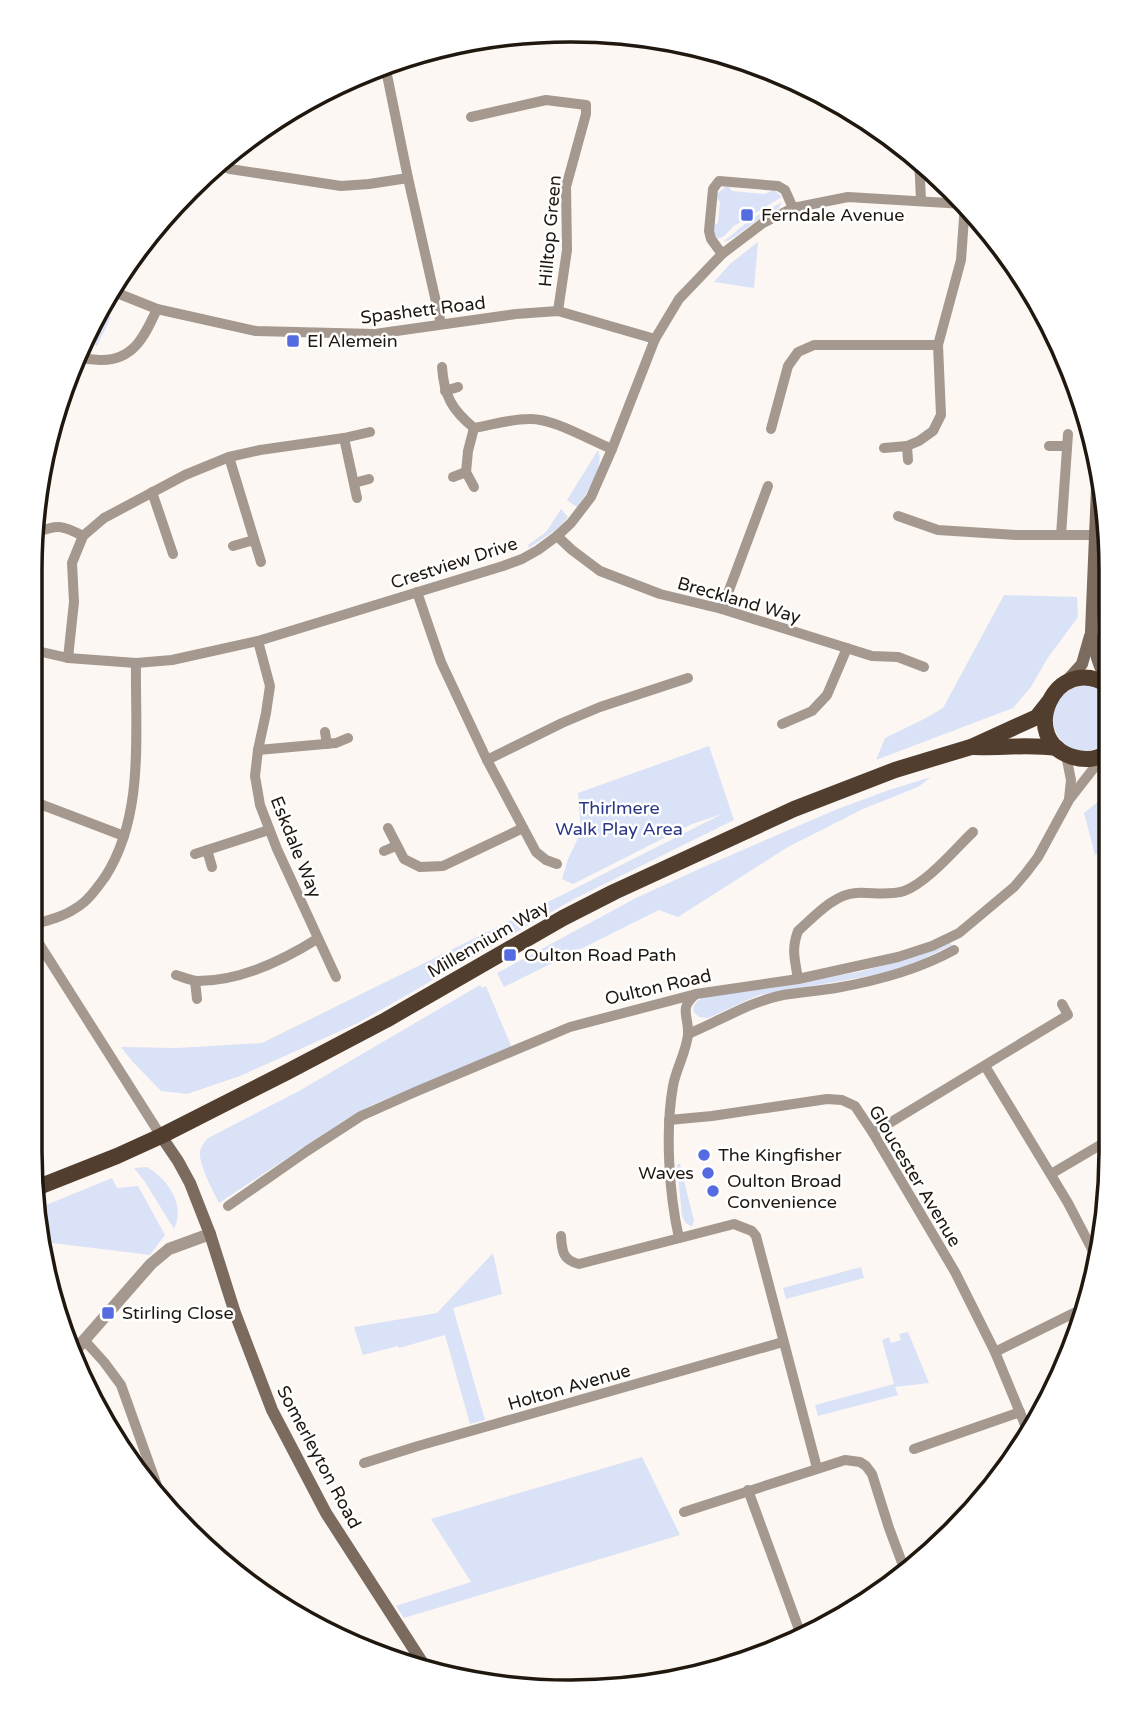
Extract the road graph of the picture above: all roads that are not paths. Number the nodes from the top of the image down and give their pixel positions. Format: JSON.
{"nodes":[{"id":1,"x":387,"y":75,"type":"edge"},
{"id":2,"x":471,"y":117,"type":"dead end"},
{"id":3,"x":228,"y":168,"type":"edge"},
{"id":4,"x":920,"y":174,"type":"edge"},
{"id":5,"x":408,"y":178,"type":"junction"},
{"id":6,"x":921,"y":200,"type":"junction"},
{"id":7,"x":949,"y":203,"type":"edge"},
{"id":8,"x":793,"y":208,"type":"junction"},
{"id":9,"x":964,"y":218,"type":"edge"},
{"id":10,"x":722,"y":254,"type":"junction"},
{"id":11,"x":120,"y":294,"type":"edge"},
{"id":12,"x":157,"y":309,"type":"junction"},
{"id":13,"x":558,"y":311,"type":"junction"},
{"id":14,"x":441,"y":324,"type":"junction"},
{"id":15,"x":655,"y":339,"type":"junction"},
{"id":16,"x":938,"y":345,"type":"junction"},
{"id":17,"x":86,"y":360,"type":"edge"},
{"id":18,"x":442,"y":367,"type":"dead end"},
{"id":19,"x":458,"y":387,"type":"dead end"},
{"id":20,"x":445,"y":391,"type":"junction"},
{"id":21,"x":474,"y":428,"type":"junction"},
{"id":22,"x":771,"y":429,"type":"dead end"},
{"id":23,"x":370,"y":432,"type":"dead end"},
{"id":24,"x":1068,"y":433,"type":"dead end"},
{"id":25,"x":344,"y":438,"type":"junction"},
{"id":26,"x":907,"y":446,"type":"junction"},
{"id":27,"x":1049,"y":446,"type":"dead end"},
{"id":28,"x":1067,"y":446,"type":"junction"},
{"id":29,"x":884,"y":448,"type":"dead end"},
{"id":30,"x":612,"y":449,"type":"junction"},
{"id":31,"x":229,"y":457,"type":"junction"},
{"id":32,"x":908,"y":460,"type":"dead end"},
{"id":33,"x":466,"y":472,"type":"junction"},
{"id":34,"x":453,"y":477,"type":"dead end"},
{"id":35,"x":369,"y":479,"type":"dead end"},
{"id":36,"x":354,"y":483,"type":"junction"},
{"id":37,"x":768,"y":486,"type":"dead end"},
{"id":38,"x":474,"y":487,"type":"dead end"},
{"id":39,"x":152,"y":492,"type":"junction"},
{"id":40,"x":357,"y":498,"type":"dead end"},
{"id":41,"x":1095,"y":513,"type":"edge"},
{"id":42,"x":898,"y":516,"type":"dead end"},
{"id":43,"x":44,"y":530,"type":"edge"},
{"id":44,"x":1061,"y":535,"type":"junction"},
{"id":45,"x":1094,"y":535,"type":"junction"},
{"id":46,"x":83,"y":536,"type":"junction"},
{"id":47,"x":557,"y":536,"type":"junction"},
{"id":48,"x":254,"y":540,"type":"junction"},
{"id":49,"x":233,"y":546,"type":"dead end"},
{"id":50,"x":173,"y":554,"type":"dead end"},
{"id":51,"x":261,"y":562,"type":"dead end"},
{"id":52,"x":417,"y":592,"type":"junction"},
{"id":53,"x":722,"y":609,"type":"junction"},
{"id":54,"x":1091,"y":632,"type":"junction"},
{"id":55,"x":258,"y":641,"type":"junction"},
{"id":56,"x":847,"y":648,"type":"junction"},
{"id":57,"x":42,"y":652,"type":"edge"},
{"id":58,"x":68,"y":658,"type":"junction"},
{"id":59,"x":136,"y":663,"type":"junction"},
{"id":60,"x":1099,"y":666,"type":"edge"},
{"id":61,"x":924,"y":667,"type":"dead end"},
{"id":62,"x":688,"y":678,"type":"dead end"},
{"id":63,"x":1099,"y":681,"type":"edge"},
{"id":64,"x":1064,"y":684,"type":"junction"},
{"id":65,"x":1048,"y":703,"type":"junction"},
{"id":66,"x":782,"y":724,"type":"dead end"},
{"id":67,"x":325,"y":732,"type":"dead end"},
{"id":68,"x":348,"y":738,"type":"dead end"},
{"id":69,"x":327,"y":744,"type":"junction"},
{"id":70,"x":971,"y":747,"type":"junction"},
{"id":71,"x":258,"y":750,"type":"junction"},
{"id":72,"x":1062,"y":752,"type":"junction"},
{"id":73,"x":1099,"y":757,"type":"edge"},
{"id":74,"x":487,"y":760,"type":"junction"},
{"id":75,"x":1099,"y":763,"type":"edge"},
{"id":76,"x":1069,"y":800,"type":"junction"},
{"id":77,"x":42,"y":805,"type":"edge"},
{"id":78,"x":388,"y":828,"type":"dead end"},
{"id":79,"x":523,"y":828,"type":"junction"},
{"id":80,"x":269,"y":830,"type":"junction"},
{"id":81,"x":973,"y":832,"type":"dead end"},
{"id":82,"x":124,"y":836,"type":"junction"},
{"id":83,"x":396,"y":846,"type":"junction"},
{"id":84,"x":207,"y":850,"type":"junction"},
{"id":85,"x":384,"y":851,"type":"dead end"},
{"id":86,"x":195,"y":854,"type":"dead end"},
{"id":87,"x":557,"y":864,"type":"dead end"},
{"id":88,"x":212,"y":867,"type":"dead end"},
{"id":89,"x":42,"y":924,"type":"edge"},
{"id":90,"x":317,"y":939,"type":"junction"},
{"id":91,"x":42,"y":946,"type":"edge"},
{"id":92,"x":954,"y":950,"type":"dead end"},
{"id":93,"x":176,"y":975,"type":"dead end"},
{"id":94,"x":336,"y":977,"type":"dead end"},
{"id":95,"x":799,"y":979,"type":"junction"},
{"id":96,"x":195,"y":981,"type":"junction"},
{"id":97,"x":696,"y":994,"type":"junction"},
{"id":98,"x":197,"y":999,"type":"dead end"},
{"id":99,"x":1062,"y":1004,"type":"dead end"},
{"id":100,"x":688,"y":1034,"type":"junction"},
{"id":101,"x":985,"y":1066,"type":"junction"},
{"id":102,"x":669,"y":1119,"type":"junction"},
{"id":103,"x":873,"y":1133,"type":"junction"},
{"id":104,"x":161,"y":1136,"type":"junction"},
{"id":105,"x":1099,"y":1146,"type":"edge"},
{"id":106,"x":1051,"y":1174,"type":"junction"},
{"id":107,"x":43,"y":1185,"type":"edge"},
{"id":108,"x":228,"y":1206,"type":"dead end"},
{"id":109,"x":210,"y":1234,"type":"junction"},
{"id":110,"x":561,"y":1236,"type":"dead end"},
{"id":111,"x":679,"y":1238,"type":"junction"},
{"id":112,"x":1090,"y":1246,"type":"edge"},
{"id":113,"x":1073,"y":1313,"type":"edge"},
{"id":114,"x":85,"y":1341,"type":"junction"},
{"id":115,"x":783,"y":1342,"type":"junction"},
{"id":116,"x":79,"y":1347,"type":"edge"},
{"id":117,"x":995,"y":1352,"type":"junction"},
{"id":118,"x":1020,"y":1412,"type":"junction"},
{"id":119,"x":1024,"y":1422,"type":"edge"},
{"id":120,"x":914,"y":1448,"type":"dead end"},
{"id":121,"x":364,"y":1463,"type":"dead end"},
{"id":122,"x":817,"y":1468,"type":"junction"},
{"id":123,"x":154,"y":1476,"type":"edge"},
{"id":124,"x":748,"y":1490,"type":"junction"},
{"id":125,"x":684,"y":1512,"type":"dead end"},
{"id":126,"x":902,"y":1563,"type":"edge"},
{"id":127,"x":798,"y":1628,"type":"edge"},
{"id":128,"x":419,"y":1658,"type":"edge"}],
"edges":[{"from":1,"to":5,"type":"street"},
{"from":2,"to":13,"type":"street","name":"Hilltop Green"},
{"from":3,"to":5,"type":"street"},
{"from":4,"to":6,"type":"street"},
{"from":5,"to":14,"type":"street"},
{"from":6,"to":7,"type":"street","name":"Crestview Drive"},
{"from":6,"to":8,"type":"street","name":"Crestview Drive"},
{"from":8,"to":10,"type":"street","name":"Crestview Drive"},
{"from":8,"to":10,"type":"street"},
{"from":9,"to":16,"type":"street"},
{"from":10,"to":15,"type":"street","name":"Crestview Drive"},
{"from":11,"to":12,"type":"street","name":"Spashett Road"},
{"from":12,"to":14,"type":"street","name":"Spashett Road"},
{"from":12,"to":17,"type":"street"},
{"from":13,"to":14,"type":"street","name":"Spashett Road"},
{"from":13,"to":15,"type":"street","name":"Spashett Road"},
{"from":15,"to":30,"type":"street","name":"Crestview Drive"},
{"from":16,"to":22,"type":"street"},
{"from":16,"to":26,"type":"street"},
{"from":18,"to":20,"type":"street"},
{"from":19,"to":20,"type":"street"},
{"from":20,"to":21,"type":"street"},
{"from":21,"to":30,"type":"street"},
{"from":21,"to":33,"type":"street"},
{"from":23,"to":25,"type":"street"},
{"from":24,"to":28,"type":"street"},
{"from":25,"to":31,"type":"street"},
{"from":25,"to":36,"type":"street"},
{"from":26,"to":29,"type":"street"},
{"from":26,"to":32,"type":"street"},
{"from":27,"to":28,"type":"street"},
{"from":28,"to":44,"type":"street"},
{"from":30,"to":47,"type":"street","name":"Crestview Drive"},
{"from":31,"to":39,"type":"street"},
{"from":31,"to":48,"type":"street"},
{"from":33,"to":34,"type":"street"},
{"from":33,"to":38,"type":"street"},
{"from":35,"to":36,"type":"street"},
{"from":36,"to":40,"type":"street"},
{"from":37,"to":53,"type":"street"},
{"from":39,"to":46,"type":"street"},
{"from":39,"to":50,"type":"street"},
{"from":41,"to":45,"type":"main road"},
{"from":42,"to":44,"type":"street"},
{"from":43,"to":46,"type":"street"},
{"from":44,"to":45,"type":"street"},
{"from":45,"to":54,"type":"main road"},
{"from":46,"to":58,"type":"street"},
{"from":47,"to":52,"type":"street","name":"Crestview Drive"},
{"from":47,"to":53,"type":"street","name":"Breckland Way"},
{"from":48,"to":49,"type":"street"},
{"from":48,"to":51,"type":"street"},
{"from":52,"to":55,"type":"street","name":"Crestview Drive"},
{"from":52,"to":74,"type":"street"},
{"from":53,"to":56,"type":"street","name":"Breckland Way"},
{"from":54,"to":60,"type":"main road"},
{"from":54,"to":64,"type":"main road"},
{"from":55,"to":59,"type":"street","name":"Crestview Drive"},
{"from":55,"to":71,"type":"street","name":"Eskdale Way"},
{"from":56,"to":61,"type":"street","name":"Breckland Way"},
{"from":56,"to":66,"type":"street"},
{"from":57,"to":58,"type":"street","name":"Crestview Drive"},
{"from":58,"to":59,"type":"street","name":"Crestview Drive"},
{"from":59,"to":82,"type":"street"},
{"from":62,"to":74,"type":"street"},
{"from":63,"to":64,"type":"highway"},
{"from":64,"to":65,"type":"highway","name":"Millennium Way"},
{"from":65,"to":70,"type":"highway","name":"Millennium Way"},
{"from":65,"to":72,"type":"highway"},
{"from":67,"to":69,"type":"street"},
{"from":68,"to":69,"type":"street"},
{"from":69,"to":71,"type":"street"},
{"from":70,"to":72,"type":"highway","name":"Millennium Way"},
{"from":70,"to":104,"type":"highway","name":"Millennium Way"},
{"from":71,"to":80,"type":"street","name":"Eskdale Way"},
{"from":72,"to":73,"type":"highway","name":"Millennium Way"},
{"from":72,"to":76,"type":"street","name":"Oulton Road"},
{"from":74,"to":79,"type":"street"},
{"from":75,"to":76,"type":"street","name":"Oulton Road"},
{"from":76,"to":95,"type":"street","name":"Oulton Road"},
{"from":77,"to":82,"type":"street"},
{"from":78,"to":83,"type":"street"},
{"from":79,"to":83,"type":"street"},
{"from":79,"to":87,"type":"street"},
{"from":80,"to":84,"type":"street"},
{"from":80,"to":90,"type":"street","name":"Eskdale Way"},
{"from":81,"to":95,"type":"street"},
{"from":82,"to":89,"type":"street"},
{"from":83,"to":85,"type":"street"},
{"from":84,"to":86,"type":"street"},
{"from":84,"to":88,"type":"street"},
{"from":90,"to":94,"type":"street","name":"Eskdale Way"},
{"from":90,"to":96,"type":"street"},
{"from":91,"to":104,"type":"street"},
{"from":92,"to":100,"type":"street"},
{"from":93,"to":96,"type":"street"},
{"from":95,"to":97,"type":"street","name":"Oulton Road"},
{"from":96,"to":98,"type":"street"},
{"from":97,"to":100,"type":"street"},
{"from":97,"to":108,"type":"street","name":"Oulton Road"},
{"from":99,"to":101,"type":"street"},
{"from":100,"to":102,"type":"street"},
{"from":101,"to":103,"type":"street"},
{"from":101,"to":106,"type":"street"},
{"from":102,"to":103,"type":"street","name":"Gloucester Avenue"},
{"from":102,"to":111,"type":"street"},
{"from":103,"to":117,"type":"street","name":"Gloucester Avenue"},
{"from":104,"to":107,"type":"highway","name":"Millennium Way"},
{"from":104,"to":109,"type":"main road","name":"Somerleyton Road"},
{"from":105,"to":106,"type":"street"},
{"from":106,"to":112,"type":"street"},
{"from":109,"to":114,"type":"street"},
{"from":109,"to":128,"type":"main road","name":"Somerleyton Road"},
{"from":110,"to":111,"type":"street"},
{"from":111,"to":115,"type":"street"},
{"from":113,"to":117,"type":"street"},
{"from":114,"to":116,"type":"street"},
{"from":114,"to":123,"type":"street"},
{"from":115,"to":121,"type":"street","name":"Holton Avenue"},
{"from":115,"to":122,"type":"street"},
{"from":117,"to":118,"type":"street","name":"Gloucester Avenue"},
{"from":118,"to":119,"type":"street","name":"Gloucester Avenue"},
{"from":118,"to":120,"type":"street"},
{"from":122,"to":124,"type":"street"},
{"from":122,"to":126,"type":"street"},
{"from":124,"to":125,"type":"street"},
{"from":124,"to":127,"type":"street"}]}
